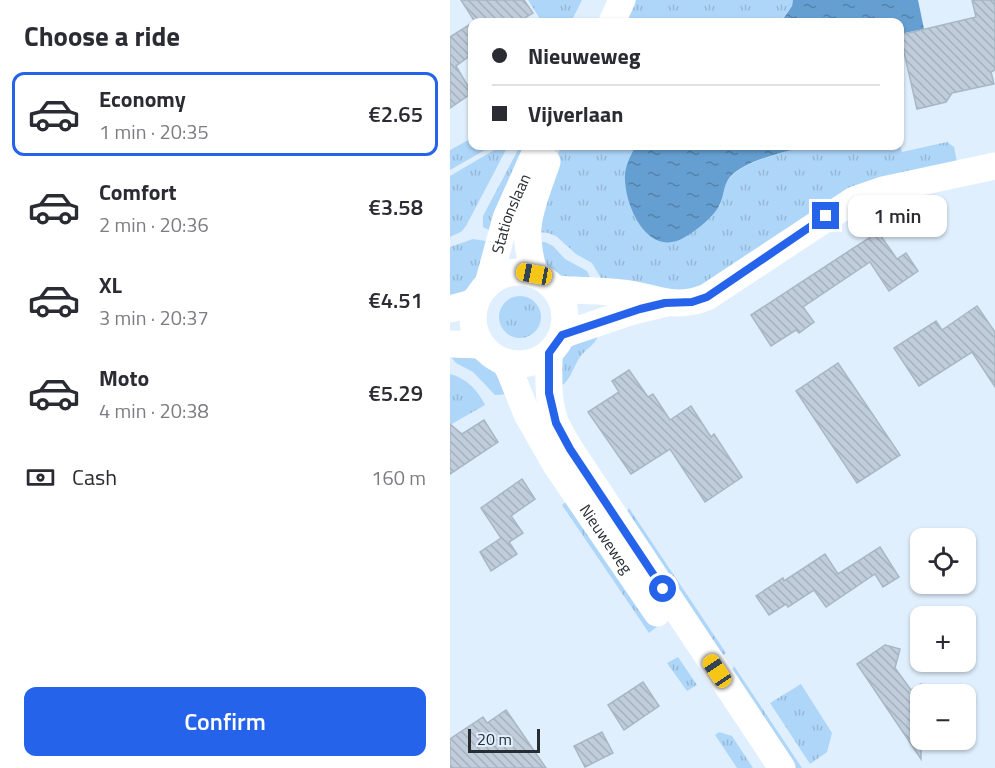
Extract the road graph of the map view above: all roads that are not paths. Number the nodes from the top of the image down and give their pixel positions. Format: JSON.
{"nodes":[{"id":1,"x":622,"y":0,"type":"edge"},
{"id":2,"x":614,"y":18,"type":"edge"},
{"id":3,"x":537,"y":150,"type":"edge"},
{"id":4,"x":551,"y":150,"type":"edge"},
{"id":5,"x":995,"y":166,"type":"edge"},
{"id":6,"x":544,"y":282,"type":"junction"},
{"id":7,"x":482,"y":293,"type":"junction"},
{"id":8,"x":665,"y":303,"type":"junction"},
{"id":9,"x":450,"y":309,"type":"edge"},
{"id":10,"x":450,"y":344,"type":"edge"},
{"id":11,"x":556,"y":344,"type":"junction"},
{"id":12,"x":481,"y":345,"type":"junction"},
{"id":13,"x":506,"y":363,"type":"junction"},
{"id":14,"x":759,"y":768,"type":"edge"},
{"id":15,"x":782,"y":768,"type":"edge"}],
"edges":[{"from":1,"to":2,"type":"street"},
{"from":3,"to":7,"type":"street","name":"Stationslaan"},
{"from":4,"to":6,"type":"street","name":"Stationslaan"},
{"from":5,"to":8,"type":"street"},
{"from":6,"to":7,"type":"street"},
{"from":6,"to":8,"type":"street"},
{"from":6,"to":11,"type":"street"},
{"from":7,"to":9,"type":"street"},
{"from":7,"to":12,"type":"street"},
{"from":8,"to":11,"type":"street"},
{"from":10,"to":12,"type":"street"},
{"from":11,"to":13,"type":"street"},
{"from":11,"to":15,"type":"street","name":"Nieuweweg"},
{"from":12,"to":13,"type":"street"},
{"from":13,"to":14,"type":"street","name":"Nieuweweg"}]}
